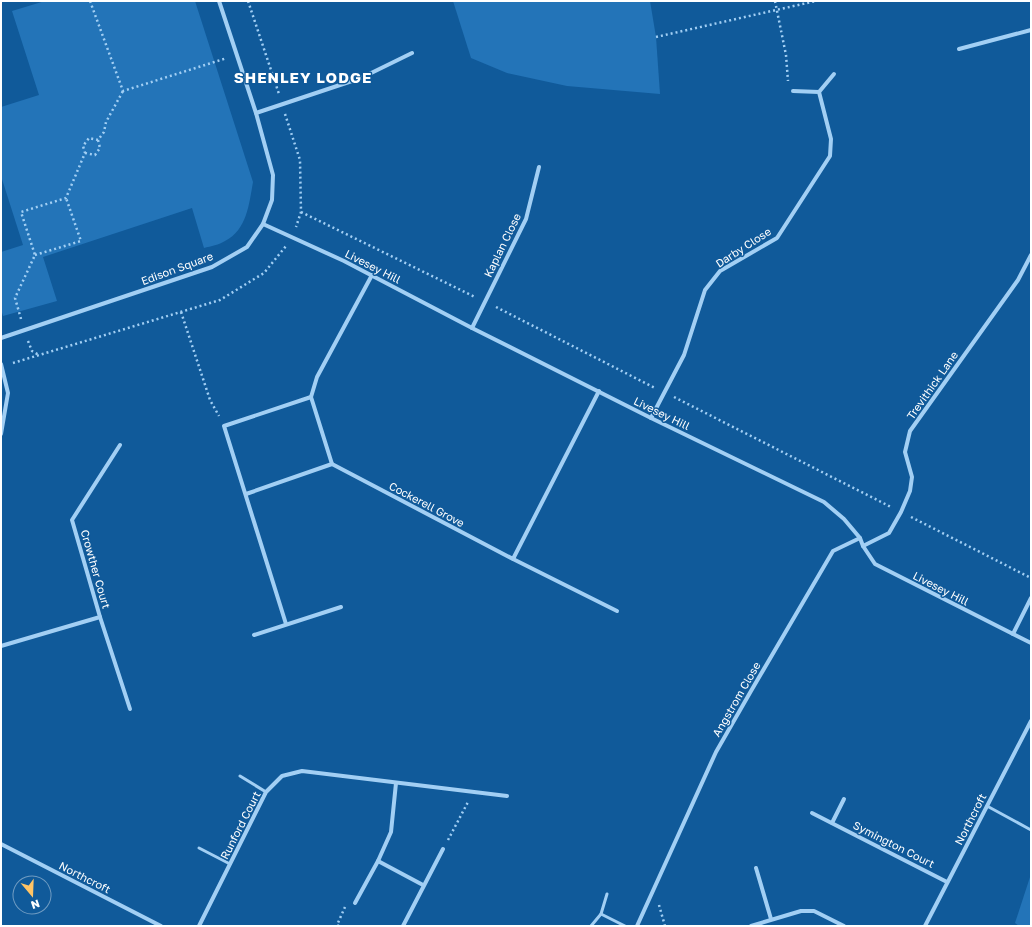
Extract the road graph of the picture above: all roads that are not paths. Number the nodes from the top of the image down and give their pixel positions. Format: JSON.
{"nodes":[{"id":1,"x":219,"y":1,"type":"edge"},
{"id":2,"x":1031,"y":30,"type":"edge"},
{"id":3,"x":959,"y":49,"type":"dead end"},
{"id":4,"x":412,"y":53,"type":"dead end"},
{"id":5,"x":834,"y":74,"type":"dead end"},
{"id":6,"x":793,"y":90,"type":"road end"},
{"id":7,"x":819,"y":92,"type":"junction"},
{"id":8,"x":256,"y":113,"type":"junction"},
{"id":9,"x":539,"y":167,"type":"dead end"},
{"id":10,"x":263,"y":224,"type":"junction"},
{"id":11,"x":1031,"y":254,"type":"edge"},
{"id":12,"x":372,"y":275,"type":"junction"},
{"id":13,"x":472,"y":328,"type":"junction"},
{"id":14,"x":1,"y":338,"type":"edge"},
{"id":15,"x":1,"y":365,"type":"edge"},
{"id":16,"x":598,"y":391,"type":"junction"},
{"id":17,"x":311,"y":397,"type":"junction"},
{"id":18,"x":651,"y":418,"type":"junction"},
{"id":19,"x":1,"y":434,"type":"edge"},
{"id":20,"x":120,"y":445,"type":"dead end"},
{"id":21,"x":332,"y":464,"type":"junction"},
{"id":22,"x":246,"y":494,"type":"junction"},
{"id":23,"x":860,"y":538,"type":"junction"},
{"id":24,"x":863,"y":546,"type":"junction"},
{"id":25,"x":513,"y":559,"type":"junction"},
{"id":26,"x":1031,"y":598,"type":"edge"},
{"id":27,"x":341,"y":608,"type":"dead end"},
{"id":28,"x":617,"y":611,"type":"dead end"},
{"id":29,"x":100,"y":617,"type":"junction"},
{"id":30,"x":286,"y":624,"type":"junction"},
{"id":31,"x":1013,"y":634,"type":"junction"},
{"id":32,"x":254,"y":635,"type":"dead end"},
{"id":33,"x":1031,"y":643,"type":"edge"},
{"id":34,"x":1,"y":646,"type":"edge"},
{"id":35,"x":130,"y":710,"type":"dead end"},
{"id":36,"x":1031,"y":721,"type":"edge"},
{"id":37,"x":240,"y":776,"type":"dead end"},
{"id":38,"x":396,"y":783,"type":"junction"},
{"id":39,"x":266,"y":792,"type":"junction"},
{"id":40,"x":507,"y":796,"type":"dead end"},
{"id":41,"x":844,"y":799,"type":"dead end"},
{"id":42,"x":987,"y":806,"type":"junction"},
{"id":43,"x":812,"y":812,"type":"dead end"},
{"id":44,"x":832,"y":823,"type":"junction"},
{"id":45,"x":1031,"y":830,"type":"edge"},
{"id":46,"x":1,"y":844,"type":"edge"},
{"id":47,"x":199,"y":848,"type":"dead end"},
{"id":48,"x":443,"y":849,"type":"road end"},
{"id":49,"x":378,"y":861,"type":"junction"},
{"id":50,"x":230,"y":864,"type":"junction"},
{"id":51,"x":756,"y":868,"type":"dead end"},
{"id":52,"x":948,"y":882,"type":"junction"},
{"id":53,"x":423,"y":885,"type":"junction"},
{"id":54,"x":607,"y":894,"type":"dead end"},
{"id":55,"x":355,"y":903,"type":"road end"},
{"id":56,"x":601,"y":914,"type":"junction"},
{"id":57,"x":771,"y":919,"type":"junction"},
{"id":58,"x":161,"y":926,"type":"edge"},
{"id":59,"x":200,"y":926,"type":"edge"},
{"id":60,"x":403,"y":926,"type":"edge"},
{"id":61,"x":592,"y":926,"type":"edge"},
{"id":62,"x":625,"y":926,"type":"edge"},
{"id":63,"x":637,"y":926,"type":"edge"},
{"id":64,"x":751,"y":926,"type":"edge"},
{"id":65,"x":844,"y":926,"type":"edge"},
{"id":66,"x":925,"y":926,"type":"edge"}],
"edges":[{"from":1,"to":8,"type":"street","name":"Edison Square"},
{"from":2,"to":3,"type":"street"},
{"from":4,"to":8,"type":"street"},
{"from":5,"to":7,"type":"street"},
{"from":6,"to":7,"type":"street"},
{"from":7,"to":18,"type":"street","name":"Darby Close"},
{"from":8,"to":10,"type":"street","name":"Edison Square"},
{"from":9,"to":13,"type":"street","name":"Kaplan Close"},
{"from":10,"to":12,"type":"street","name":"Livesey Hill"},
{"from":10,"to":14,"type":"street","name":"Edison Square"},
{"from":11,"to":24,"type":"street","name":"Trevithick Lane"},
{"from":12,"to":13,"type":"street","name":"Livesey Hill"},
{"from":12,"to":17,"type":"street"},
{"from":13,"to":16,"type":"street","name":"Livesey Hill"},
{"from":15,"to":19,"type":"street"},
{"from":16,"to":18,"type":"street","name":"Livesey Hill"},
{"from":16,"to":25,"type":"street"},
{"from":17,"to":21,"type":"street"},
{"from":17,"to":22,"type":"street"},
{"from":18,"to":23,"type":"street","name":"Livesey Hill"},
{"from":20,"to":29,"type":"street","name":"Crowther Court"},
{"from":21,"to":22,"type":"street"},
{"from":21,"to":25,"type":"street","name":"Cockerell Grove"},
{"from":22,"to":30,"type":"street"},
{"from":23,"to":24,"type":"street","name":"Livesey Hill"},
{"from":23,"to":63,"type":"street","name":"Angstrom Close"},
{"from":24,"to":31,"type":"street","name":"Livesey Hill"},
{"from":25,"to":28,"type":"street","name":"Cockerell Grove"},
{"from":26,"to":31,"type":"street"},
{"from":27,"to":30,"type":"street"},
{"from":29,"to":34,"type":"street","name":"Crowther Court"},
{"from":29,"to":35,"type":"street","name":"Crowther Court"},
{"from":30,"to":32,"type":"street"},
{"from":31,"to":33,"type":"street","name":"Livesey Hill"},
{"from":36,"to":42,"type":"street","name":"Northcroft"},
{"from":37,"to":39,"type":"lane"},
{"from":38,"to":39,"type":"street","name":"Runford Court"},
{"from":38,"to":40,"type":"street","name":"Runford Court"},
{"from":38,"to":49,"type":"street"},
{"from":39,"to":50,"type":"street","name":"Runford Court"},
{"from":41,"to":44,"type":"street"},
{"from":42,"to":45,"type":"lane"},
{"from":42,"to":52,"type":"street","name":"Northcroft"},
{"from":43,"to":44,"type":"street","name":"Symington Court"},
{"from":44,"to":52,"type":"street","name":"Symington Court"},
{"from":46,"to":58,"type":"street","name":"Northcroft"},
{"from":47,"to":50,"type":"lane"},
{"from":48,"to":53,"type":"street"},
{"from":49,"to":53,"type":"street"},
{"from":49,"to":55,"type":"street"},
{"from":50,"to":59,"type":"street","name":"Runford Court"},
{"from":51,"to":57,"type":"street"},
{"from":52,"to":66,"type":"street","name":"Northcroft"},
{"from":53,"to":60,"type":"street"},
{"from":54,"to":56,"type":"lane"},
{"from":56,"to":61,"type":"lane"},
{"from":56,"to":62,"type":"lane"},
{"from":57,"to":64,"type":"street"},
{"from":57,"to":65,"type":"street"}]}
